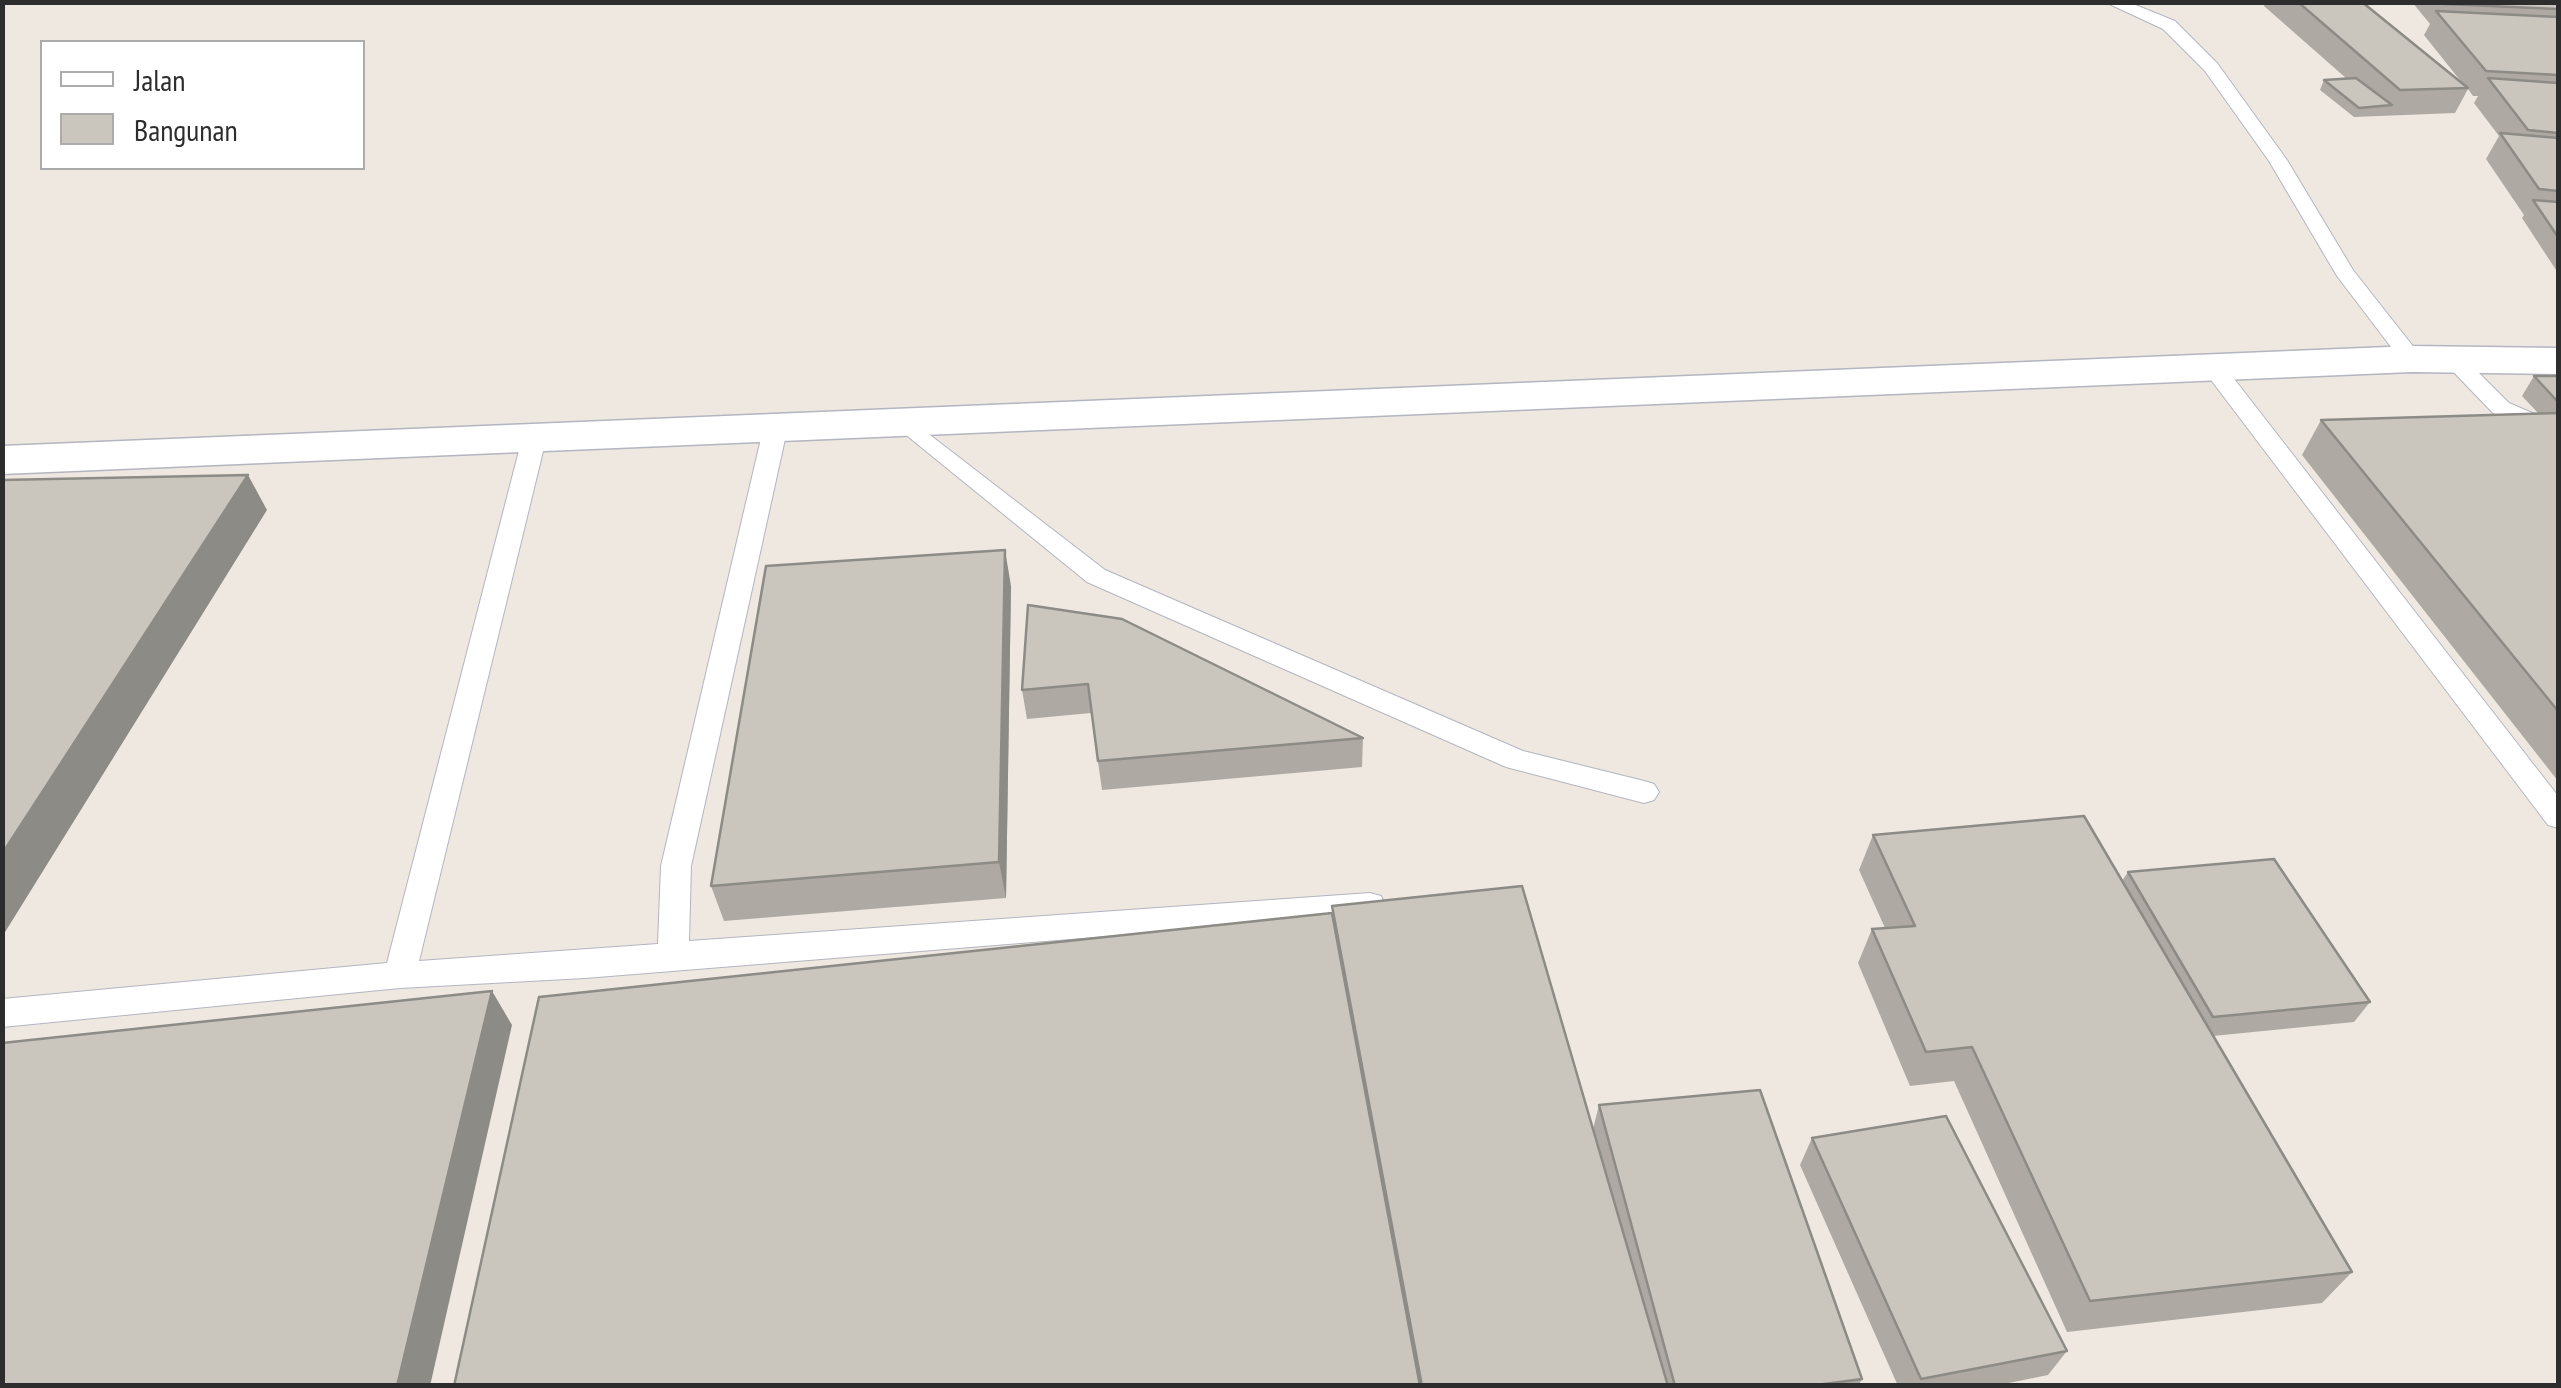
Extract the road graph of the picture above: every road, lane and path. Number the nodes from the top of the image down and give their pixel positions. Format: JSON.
{"nodes":[{"id":1,"x":2112,"y":2,"type":"edge"},
{"id":2,"x":2431,"y":358,"type":"junction"},
{"id":3,"x":2558,"y":361,"type":"edge"},
{"id":4,"x":2213,"y":367,"type":"junction"},
{"id":5,"x":908,"y":425,"type":"junction"},
{"id":6,"x":775,"y":430,"type":"junction"},
{"id":7,"x":2558,"y":432,"type":"edge"},
{"id":8,"x":534,"y":439,"type":"junction"},
{"id":9,"x":2,"y":460,"type":"edge"},
{"id":10,"x":1644,"y":792,"type":"dead end"},
{"id":11,"x":2558,"y":817,"type":"edge"},
{"id":12,"x":1400,"y":902,"type":"edge"},
{"id":13,"x":673,"y":955,"type":"junction"},
{"id":14,"x":400,"y":975,"type":"junction"},
{"id":15,"x":2,"y":1013,"type":"edge"}],
"edges":[{"from":1,"to":2,"type":"lane"},
{"from":2,"to":3,"type":"street"},
{"from":2,"to":4,"type":"street"},
{"from":2,"to":7,"type":"lane"},
{"from":4,"to":5,"type":"street"},
{"from":4,"to":11,"type":"lane"},
{"from":5,"to":6,"type":"street"},
{"from":5,"to":10,"type":"lane"},
{"from":6,"to":8,"type":"street"},
{"from":6,"to":13,"type":"lane"},
{"from":8,"to":9,"type":"street"},
{"from":8,"to":14,"type":"lane"},
{"from":12,"to":13,"type":"lane"},
{"from":13,"to":14,"type":"lane"},
{"from":14,"to":15,"type":"lane"}]}
